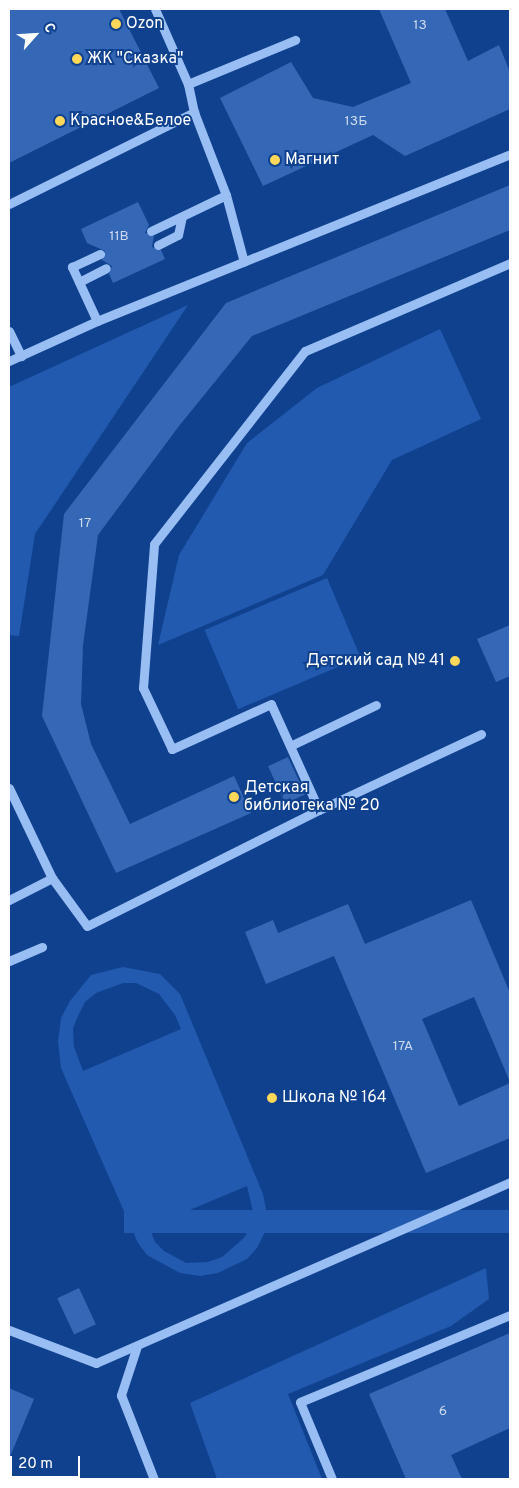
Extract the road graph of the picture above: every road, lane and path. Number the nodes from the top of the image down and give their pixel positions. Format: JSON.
{"nodes":[{"id":1,"x":155,"y":9,"type":"edge"},
{"id":2,"x":295,"y":40,"type":"dead end"},
{"id":3,"x":188,"y":84,"type":"junction"},
{"id":4,"x":194,"y":112,"type":"junction"},
{"id":5,"x":510,"y":154,"type":"edge"},
{"id":6,"x":226,"y":195,"type":"junction"},
{"id":7,"x":9,"y":204,"type":"edge"},
{"id":8,"x":182,"y":216,"type":"junction"},
{"id":9,"x":151,"y":231,"type":"dead end"},
{"id":10,"x":158,"y":245,"type":"dead end"},
{"id":11,"x":100,"y":254,"type":"dead end"},
{"id":12,"x":244,"y":262,"type":"junction"},
{"id":13,"x":510,"y":263,"type":"edge"},
{"id":14,"x":106,"y":268,"type":"dead end"},
{"id":15,"x":79,"y":282,"type":"junction"},
{"id":16,"x":97,"y":321,"type":"junction"},
{"id":17,"x":9,"y":331,"type":"edge"},
{"id":18,"x":21,"y":356,"type":"junction"},
{"id":19,"x":9,"y":361,"type":"edge"},
{"id":20,"x":376,"y":705,"type":"dead end"},
{"id":21,"x":481,"y":734,"type":"dead end"},
{"id":22,"x":292,"y":745,"type":"junction"},
{"id":23,"x":9,"y":788,"type":"edge"},
{"id":24,"x":319,"y":810,"type":"junction"},
{"id":25,"x":52,"y":878,"type":"junction"},
{"id":26,"x":9,"y":900,"type":"edge"},
{"id":27,"x":42,"y":947,"type":"dead end"},
{"id":28,"x":9,"y":961,"type":"edge"},
{"id":29,"x":510,"y":1182,"type":"edge"},
{"id":30,"x":510,"y":1315,"type":"edge"},
{"id":31,"x":9,"y":1330,"type":"edge"},
{"id":32,"x":137,"y":1346,"type":"junction"},
{"id":33,"x":154,"y":1479,"type":"edge"},
{"id":34,"x":332,"y":1479,"type":"edge"}],
"edges":[{"from":1,"to":3,"type":"lane"},
{"from":2,"to":3,"type":"lane"},
{"from":3,"to":4,"type":"lane"},
{"from":4,"to":6,"type":"lane"},
{"from":4,"to":7,"type":"lane"},
{"from":5,"to":12,"type":"lane"},
{"from":6,"to":8,"type":"lane"},
{"from":6,"to":12,"type":"lane"},
{"from":8,"to":9,"type":"lane"},
{"from":8,"to":10,"type":"lane"},
{"from":11,"to":15,"type":"lane"},
{"from":12,"to":16,"type":"lane"},
{"from":13,"to":22,"type":"lane"},
{"from":14,"to":15,"type":"lane"},
{"from":15,"to":16,"type":"lane"},
{"from":16,"to":18,"type":"lane"},
{"from":17,"to":18,"type":"lane"},
{"from":18,"to":19,"type":"lane"},
{"from":20,"to":22,"type":"lane"},
{"from":21,"to":24,"type":"lane"},
{"from":22,"to":24,"type":"lane"},
{"from":23,"to":25,"type":"lane"},
{"from":24,"to":25,"type":"lane"},
{"from":25,"to":26,"type":"lane"},
{"from":27,"to":28,"type":"lane"},
{"from":29,"to":32,"type":"lane"},
{"from":30,"to":34,"type":"lane"},
{"from":31,"to":32,"type":"lane"},
{"from":32,"to":33,"type":"lane"}]}
